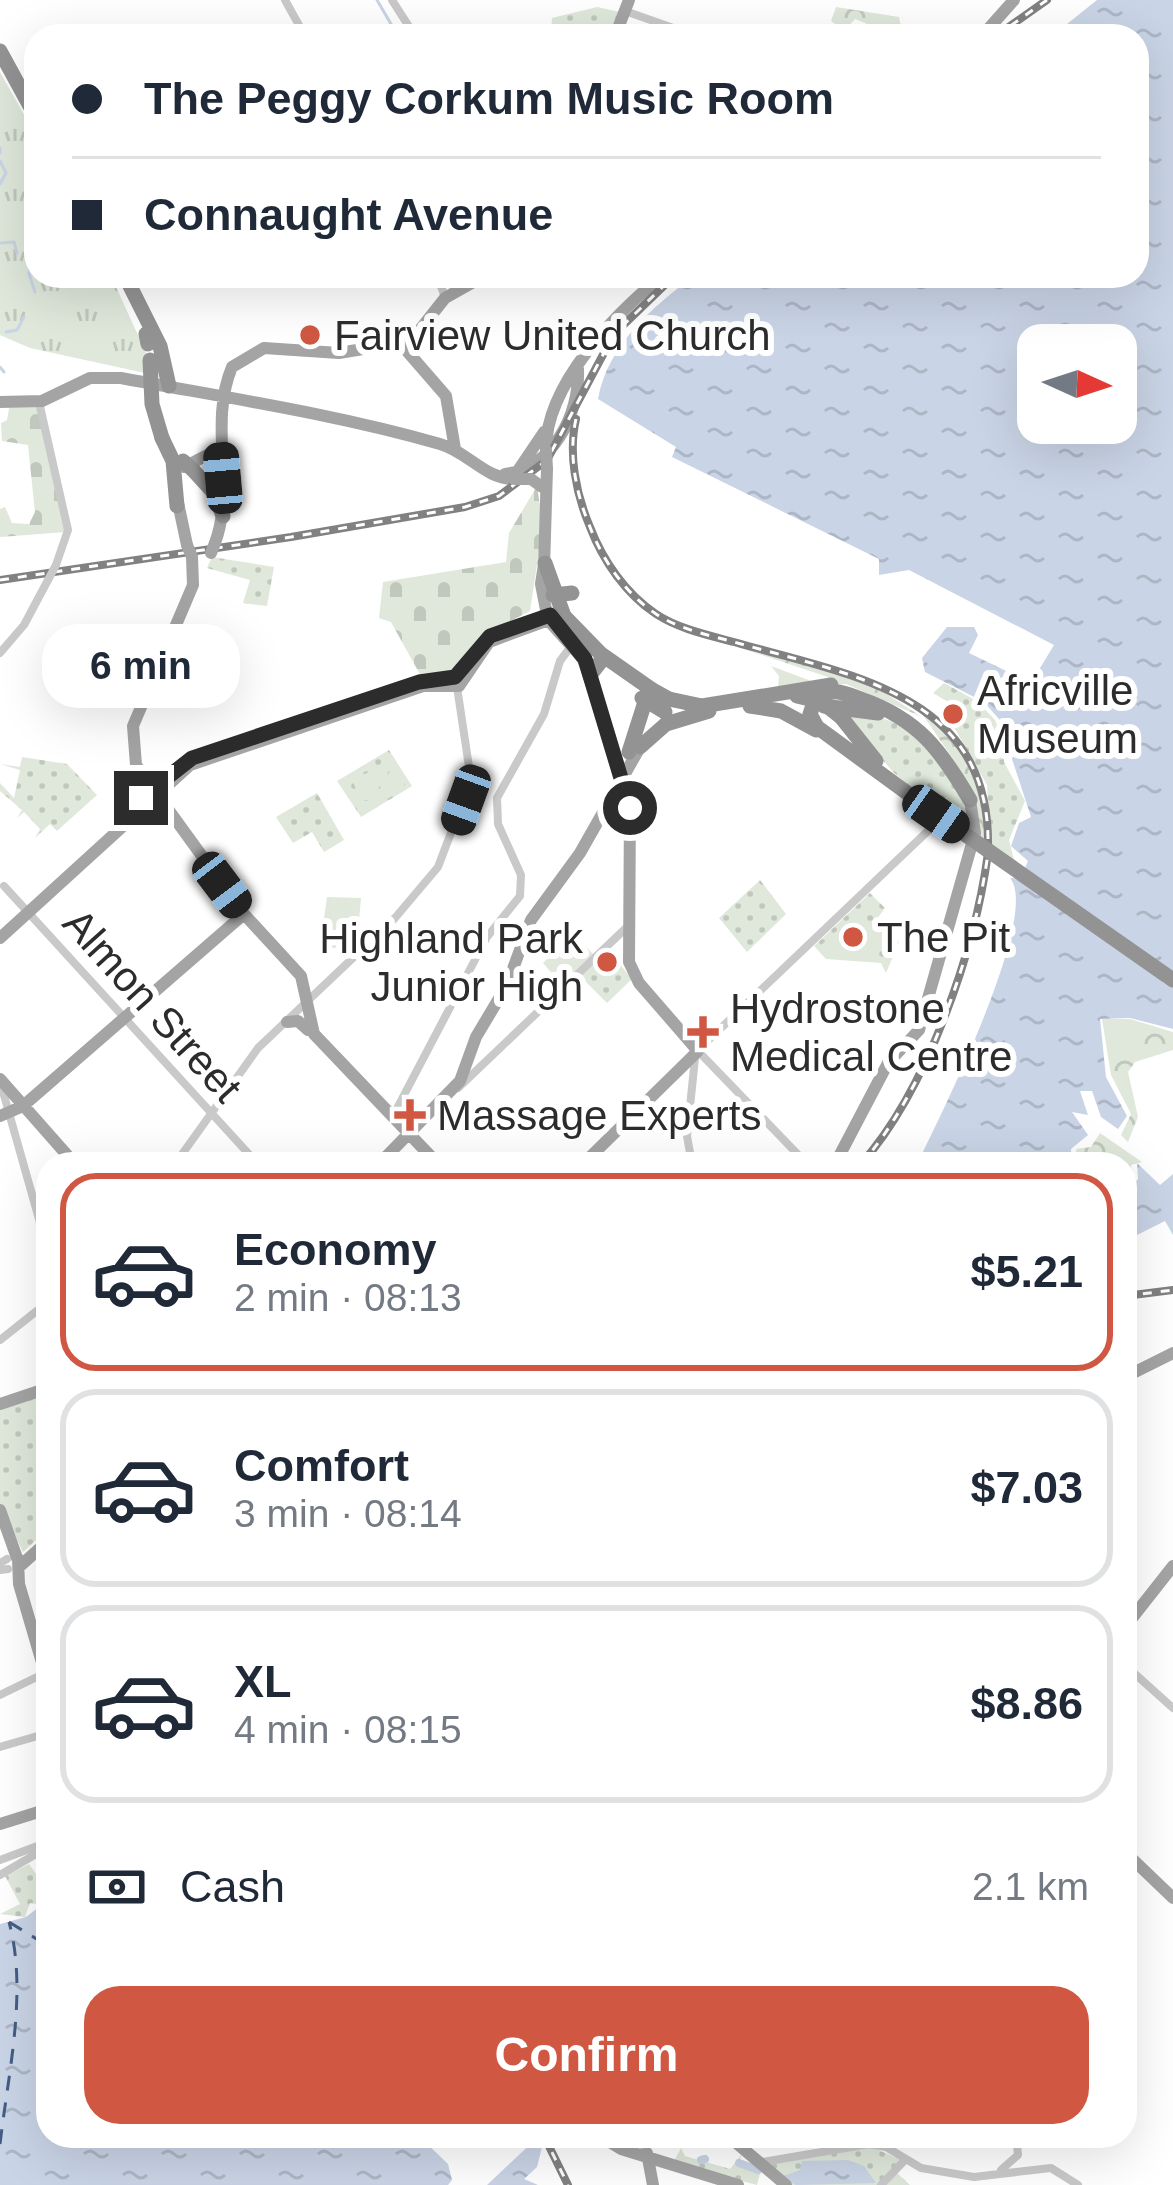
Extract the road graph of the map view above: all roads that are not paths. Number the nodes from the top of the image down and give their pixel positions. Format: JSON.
{"nodes":[{"id":1,"x":1014,"y":0,"type":"edge"},
{"id":2,"x":627,"y":5,"type":"edge"},
{"id":3,"x":669,"y":24,"type":"edge"},
{"id":4,"x":993,"y":24,"type":"edge"},
{"id":5,"x":0,"y":55,"type":"edge"},
{"id":6,"x":24,"y":98,"type":"edge"},
{"id":7,"x":125,"y":288,"type":"edge"},
{"id":8,"x":127,"y":288,"type":"edge"},
{"id":9,"x":441,"y":288,"type":"edge"},
{"id":10,"x":463,"y":288,"type":"edge"},
{"id":11,"x":648,"y":288,"type":"edge"},
{"id":12,"x":445,"y":298,"type":"junction"},
{"id":13,"x":398,"y":344,"type":"junction"},
{"id":14,"x":151,"y":349,"type":"junction"},
{"id":15,"x":164,"y":384,"type":"junction"},
{"id":16,"x":219,"y":394,"type":"junction"},
{"id":17,"x":568,"y":400,"type":"junction"},
{"id":18,"x":0,"y":402,"type":"edge"},
{"id":19,"x":42,"y":403,"type":"junction"},
{"id":20,"x":164,"y":438,"type":"junction"},
{"id":21,"x":452,"y":441,"type":"junction"},
{"id":22,"x":216,"y":445,"type":"junction"},
{"id":23,"x":543,"y":451,"type":"junction"},
{"id":24,"x":514,"y":476,"type":"junction"},
{"id":25,"x":546,"y":489,"type":"junction"},
{"id":26,"x":177,"y":506,"type":"junction"},
{"id":27,"x":218,"y":532,"type":"junction"},
{"id":28,"x":545,"y":563,"type":"joint"},
{"id":29,"x":183,"y":610,"type":"junction"},
{"id":30,"x":553,"y":610,"type":"junction"},
{"id":31,"x":510,"y":628,"type":"junction"},
{"id":32,"x":0,"y":651,"type":"edge"},
{"id":33,"x":568,"y":651,"type":"junction"},
{"id":34,"x":594,"y":672,"type":"junction"},
{"id":35,"x":625,"y":676,"type":"junction"},
{"id":36,"x":457,"y":682,"type":"junction"},
{"id":37,"x":850,"y":691,"type":"junction"},
{"id":38,"x":772,"y":696,"type":"junction"},
{"id":39,"x":804,"y":702,"type":"junction"},
{"id":40,"x":755,"y":705,"type":"junction"},
{"id":41,"x":709,"y":708,"type":"junction"},
{"id":42,"x":813,"y":728,"type":"junction"},
{"id":43,"x":134,"y":745,"type":"junction"},
{"id":44,"x":635,"y":749,"type":"junction"},
{"id":45,"x":941,"y":753,"type":"junction"},
{"id":46,"x":894,"y":781,"type":"junction"},
{"id":47,"x":150,"y":793,"type":"junction"},
{"id":48,"x":970,"y":800,"type":"junction"},
{"id":49,"x":933,"y":821,"type":"junction"},
{"id":50,"x":4,"y":886,"type":"dead end"},
{"id":51,"x":26,"y":909,"type":"junction"},
{"id":52,"x":244,"y":914,"type":"junction"},
{"id":53,"x":0,"y":934,"type":"edge"},
{"id":54,"x":623,"y":936,"type":"junction"},
{"id":55,"x":1173,"y":980,"type":"edge"},
{"id":56,"x":312,"y":999,"type":"junction"},
{"id":57,"x":124,"y":1018,"type":"junction"},
{"id":58,"x":287,"y":1022,"type":"junction"},
{"id":59,"x":314,"y":1034,"type":"junction"},
{"id":60,"x":703,"y":1047,"type":"junction"},
{"id":61,"x":482,"y":1067,"type":"junction"},
{"id":62,"x":466,"y":1068,"type":"junction"},
{"id":63,"x":3,"y":1085,"type":"edge"},
{"id":64,"x":454,"y":1091,"type":"junction"},
{"id":65,"x":23,"y":1106,"type":"junction"},
{"id":66,"x":211,"y":1114,"type":"junction"},
{"id":67,"x":4,"y":1115,"type":"edge"},
{"id":68,"x":400,"y":1130,"type":"junction"},
{"id":69,"x":64,"y":1152,"type":"edge"},
{"id":70,"x":184,"y":1152,"type":"edge"},
{"id":71,"x":247,"y":1152,"type":"edge"},
{"id":72,"x":386,"y":1152,"type":"edge"},
{"id":73,"x":425,"y":1152,"type":"edge"},
{"id":74,"x":595,"y":1152,"type":"edge"},
{"id":75,"x":690,"y":1152,"type":"edge"},
{"id":76,"x":796,"y":1152,"type":"edge"},
{"id":77,"x":841,"y":1152,"type":"edge"},
{"id":78,"x":36,"y":1214,"type":"edge"},
{"id":79,"x":36,"y":1312,"type":"edge"},
{"id":80,"x":0,"y":1340,"type":"edge"},
{"id":81,"x":1173,"y":1353,"type":"edge"},
{"id":82,"x":1137,"y":1370,"type":"edge"},
{"id":83,"x":36,"y":1390,"type":"edge"},
{"id":84,"x":0,"y":1402,"type":"edge"},
{"id":85,"x":0,"y":1510,"type":"edge"},
{"id":86,"x":0,"y":1520,"type":"edge"},
{"id":87,"x":36,"y":1548,"type":"edge"},
{"id":88,"x":11,"y":1566,"type":"edge"},
{"id":89,"x":1173,"y":1569,"type":"edge"},
{"id":90,"x":1137,"y":1614,"type":"edge"},
{"id":91,"x":36,"y":1644,"type":"edge"},
{"id":92,"x":1137,"y":1676,"type":"edge"},
{"id":93,"x":36,"y":1679,"type":"edge"},
{"id":94,"x":2,"y":1695,"type":"edge"},
{"id":95,"x":1173,"y":1708,"type":"edge"},
{"id":96,"x":36,"y":1736,"type":"edge"},
{"id":97,"x":0,"y":1747,"type":"edge"},
{"id":98,"x":36,"y":1813,"type":"edge"},
{"id":99,"x":0,"y":1824,"type":"edge"},
{"id":100,"x":36,"y":1851,"type":"edge"},
{"id":101,"x":1137,"y":1864,"type":"edge"},
{"id":102,"x":1,"y":1869,"type":"edge"},
{"id":103,"x":1173,"y":1898,"type":"edge"},
{"id":104,"x":741,"y":2148,"type":"edge"},
{"id":105,"x":747,"y":2148,"type":"edge"},
{"id":106,"x":844,"y":2148,"type":"edge"},
{"id":107,"x":887,"y":2148,"type":"edge"},
{"id":108,"x":1017,"y":2148,"type":"edge"},
{"id":109,"x":744,"y":2151,"type":"junction"},
{"id":110,"x":649,"y":2154,"type":"edge"},
{"id":111,"x":904,"y":2161,"type":"junction"},
{"id":112,"x":758,"y":2162,"type":"junction"},
{"id":113,"x":1005,"y":2168,"type":"junction"},
{"id":114,"x":716,"y":2182,"type":"edge"},
{"id":115,"x":652,"y":2185,"type":"edge"},
{"id":116,"x":738,"y":2185,"type":"edge"},
{"id":117,"x":786,"y":2185,"type":"edge"},
{"id":118,"x":881,"y":2185,"type":"edge"},
{"id":119,"x":1078,"y":2185,"type":"edge"}],
"edges":[{"from":1,"to":4,"type":"main road"},
{"from":2,"to":3,"type":"street"},
{"from":5,"to":6,"type":"highway"},
{"from":7,"to":14,"type":"highway"},
{"from":8,"to":15,"type":"highway"},
{"from":9,"to":12,"type":"street"},
{"from":10,"to":12,"type":"main road"},
{"from":11,"to":17,"type":"main road"},
{"from":12,"to":13,"type":"main road"},
{"from":13,"to":16,"type":"main road"},
{"from":13,"to":21,"type":"main road"},
{"from":14,"to":15,"type":"highway"},
{"from":14,"to":20,"type":"highway","bridge":true},
{"from":15,"to":16,"type":"main road"},
{"from":15,"to":19,"type":"main road"},
{"from":16,"to":21,"type":"main road"},
{"from":16,"to":22,"type":"main road"},
{"from":17,"to":23,"type":"main road"},
{"from":17,"to":24,"type":"main road"},
{"from":18,"to":19,"type":"main road"},
{"from":19,"to":32,"type":"street","bridge":true},
{"from":20,"to":26,"type":"highway"},
{"from":20,"to":27,"type":"highway"},
{"from":21,"to":24,"type":"main road"},
{"from":22,"to":26,"type":"main road"},
{"from":22,"to":27,"type":"main road"},
{"from":23,"to":24,"type":"main road"},
{"from":23,"to":25,"type":"main road","bridge":true},
{"from":24,"to":25,"type":"main road","bridge":true},
{"from":25,"to":28,"type":"main road"},
{"from":26,"to":29,"type":"main road"},
{"from":27,"to":29,"type":"main road"},
{"from":28,"to":30,"type":"highway"},
{"from":29,"to":43,"type":"main road"},
{"from":30,"to":31,"type":"main road"},
{"from":30,"to":31,"type":"main road"},
{"from":30,"to":33,"type":"main road"},
{"from":30,"to":34,"type":"highway"},
{"from":30,"to":35,"type":"highway"},
{"from":30,"to":36,"type":"main road"},
{"from":31,"to":36,"type":"main road"},
{"from":33,"to":34,"type":"main road"},
{"from":33,"to":68,"type":"street"},
{"from":34,"to":35,"type":"highway"},
{"from":34,"to":54,"type":"main road"},
{"from":35,"to":41,"type":"highway","bridge":true},
{"from":35,"to":44,"type":"highway"},
{"from":36,"to":47,"type":"main road"},
{"from":36,"to":56,"type":"street"},
{"from":37,"to":38,"type":"highway"},
{"from":37,"to":42,"type":"highway"},
{"from":37,"to":48,"type":"highway"},
{"from":38,"to":39,"type":"highway"},
{"from":38,"to":41,"type":"highway"},
{"from":39,"to":40,"type":"highway"},
{"from":39,"to":45,"type":"highway"},
{"from":39,"to":46,"type":"highway","bridge":true},
{"from":40,"to":41,"type":"highway"},
{"from":40,"to":42,"type":"highway"},
{"from":41,"to":44,"type":"highway"},
{"from":41,"to":44,"type":"highway"},
{"from":42,"to":49,"type":"highway"},
{"from":43,"to":47,"type":"main road"},
{"from":43,"to":47,"type":"main road"},
{"from":44,"to":62,"type":"main road"},
{"from":45,"to":46,"type":"highway"},
{"from":45,"to":48,"type":"highway"},
{"from":46,"to":49,"type":"highway"},
{"from":47,"to":51,"type":"main road"},
{"from":47,"to":52,"type":"main road"},
{"from":48,"to":77,"type":"main road","bridge":true},
{"from":49,"to":55,"type":"highway","bridge":true},
{"from":49,"to":60,"type":"street"},
{"from":50,"to":51,"type":"street","name":"Almon Street"},
{"from":51,"to":53,"type":"main road"},
{"from":51,"to":57,"type":"street","name":"Almon Street"},
{"from":52,"to":56,"type":"main road"},
{"from":52,"to":57,"type":"main road"},
{"from":54,"to":60,"type":"main road"},
{"from":54,"to":61,"type":"street"},
{"from":56,"to":58,"type":"street"},
{"from":56,"to":59,"type":"main road"},
{"from":57,"to":65,"type":"main road"},
{"from":57,"to":66,"type":"street","name":"Almon Street"},
{"from":58,"to":59,"type":"main road"},
{"from":58,"to":66,"type":"street"},
{"from":59,"to":68,"type":"main road"},
{"from":60,"to":74,"type":"main road"},
{"from":60,"to":75,"type":"street"},
{"from":60,"to":76,"type":"street"},
{"from":61,"to":62,"type":"street"},
{"from":61,"to":64,"type":"street"},
{"from":62,"to":64,"type":"main road"},
{"from":63,"to":65,"type":"main road"},
{"from":63,"to":67,"type":"street"},
{"from":64,"to":68,"type":"main road"},
{"from":65,"to":67,"type":"main road"},
{"from":65,"to":69,"type":"main road"},
{"from":66,"to":70,"type":"street"},
{"from":66,"to":71,"type":"street","name":"Almon Street"},
{"from":67,"to":78,"type":"street"},
{"from":68,"to":72,"type":"main road"},
{"from":68,"to":73,"type":"main road"},
{"from":79,"to":80,"type":"street"},
{"from":81,"to":82,"type":"main road"},
{"from":83,"to":84,"type":"main road"},
{"from":85,"to":88,"type":"main road"},
{"from":86,"to":88,"type":"main road"},
{"from":87,"to":88,"type":"main road"},
{"from":88,"to":91,"type":"main road"},
{"from":89,"to":90,"type":"main road"},
{"from":92,"to":95,"type":"street"},
{"from":93,"to":94,"type":"street"},
{"from":96,"to":97,"type":"street"},
{"from":98,"to":99,"type":"main road"},
{"from":100,"to":102,"type":"street"},
{"from":101,"to":103,"type":"main road"},
{"from":104,"to":109,"type":"main road"},
{"from":105,"to":109,"type":"main road"},
{"from":106,"to":112,"type":"street"},
{"from":107,"to":111,"type":"street"},
{"from":108,"to":113,"type":"street"},
{"from":109,"to":112,"type":"main road"},
{"from":110,"to":114,"type":"main road"},
{"from":110,"to":115,"type":"main road"},
{"from":111,"to":113,"type":"street"},
{"from":111,"to":118,"type":"street"},
{"from":112,"to":117,"type":"main road"},
{"from":113,"to":119,"type":"street"},
{"from":114,"to":116,"type":"main road"}]}
